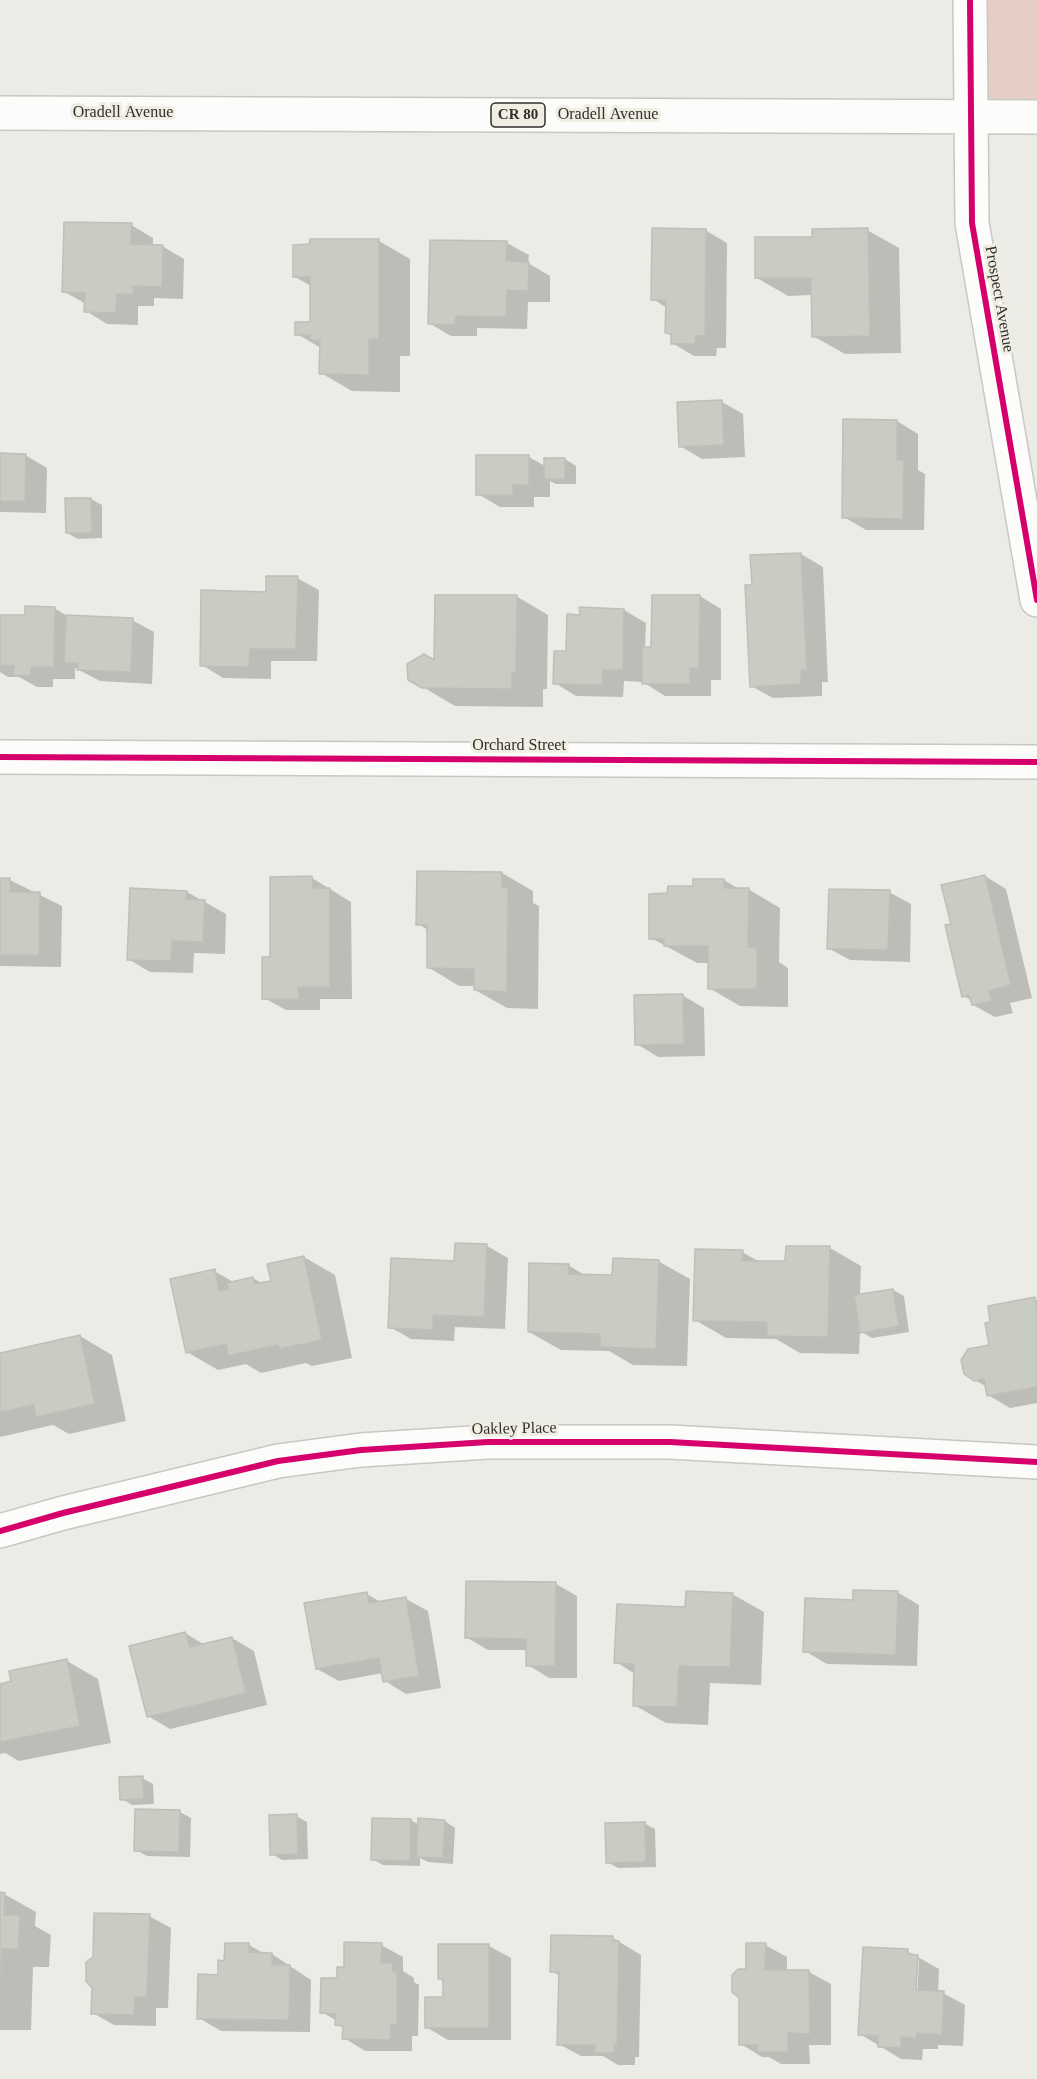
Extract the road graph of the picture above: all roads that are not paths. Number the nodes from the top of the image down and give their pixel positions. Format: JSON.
{"nodes":[{"id":1,"x":970,"y":0,"type":"edge"},
{"id":2,"x":0,"y":113,"type":"edge"},
{"id":3,"x":972,"y":117,"type":"junction"},
{"id":4,"x":1037,"y":117,"type":"edge"},
{"id":5,"x":1037,"y":600,"type":"edge"},
{"id":6,"x":0,"y":757,"type":"edge"},
{"id":7,"x":1037,"y":762,"type":"edge"},
{"id":8,"x":1037,"y":1462,"type":"edge"},
{"id":9,"x":0,"y":1531,"type":"edge"}],
"edges":[{"from":1,"to":3,"type":"street","name":"Prospect Avenue"},
{"from":2,"to":3,"type":"street","name":"Oradell Avenue","number":"CR 80"},
{"from":3,"to":4,"type":"street","name":"Oradell Avenue","number":"CR 80"},
{"from":3,"to":5,"type":"street","name":"Prospect Avenue"},
{"from":6,"to":7,"type":"street","name":"Orchard Street"},
{"from":8,"to":9,"type":"street","name":"Oakley Place"}]}
